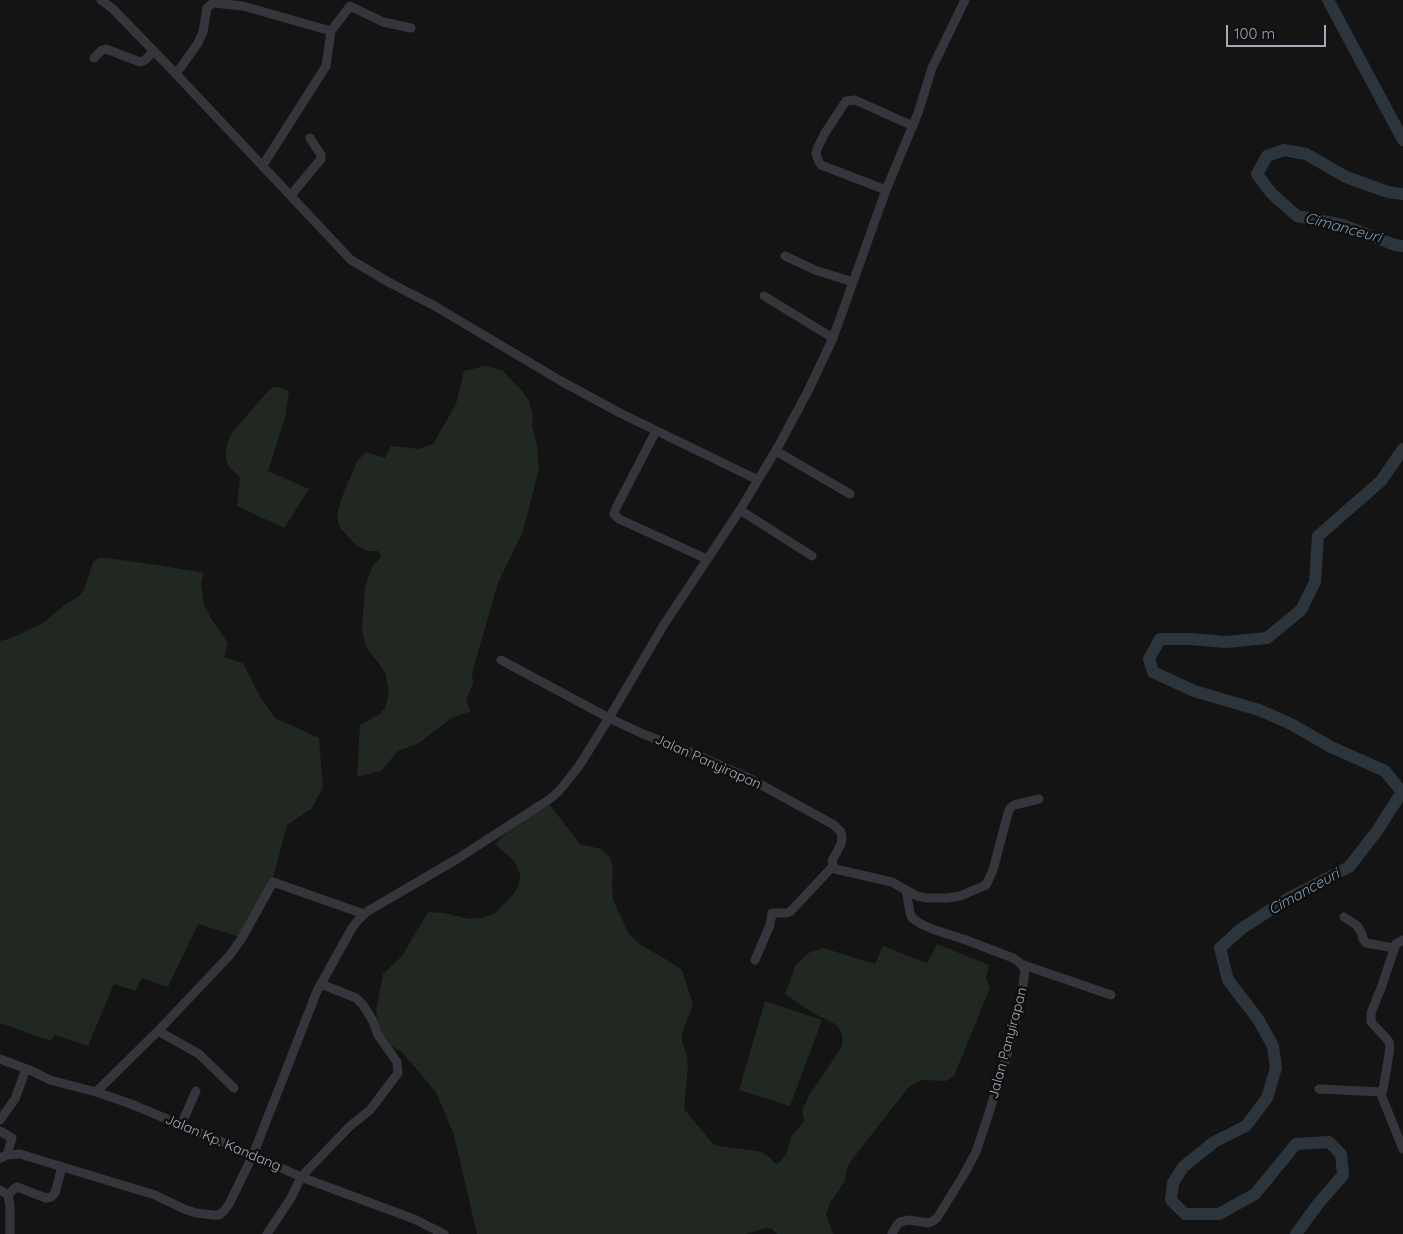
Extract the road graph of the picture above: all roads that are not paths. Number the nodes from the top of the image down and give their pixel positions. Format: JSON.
{"nodes":[{"id":1,"x":101,"y":0,"type":"edge"},
{"id":2,"x":965,"y":0,"type":"edge"},
{"id":3,"x":115,"y":4,"type":"edge"},
{"id":4,"x":411,"y":28,"type":"dead end"},
{"id":5,"x":332,"y":32,"type":"junction"},
{"id":6,"x":154,"y":51,"type":"junction"},
{"id":7,"x":94,"y":58,"type":"dead end"},
{"id":8,"x":176,"y":74,"type":"junction"},
{"id":9,"x":913,"y":126,"type":"junction"},
{"id":10,"x":310,"y":138,"type":"dead end"},
{"id":11,"x":263,"y":166,"type":"junction"},
{"id":12,"x":886,"y":190,"type":"junction"},
{"id":13,"x":291,"y":195,"type":"junction"},
{"id":14,"x":785,"y":256,"type":"dead end"},
{"id":15,"x":853,"y":282,"type":"junction"},
{"id":16,"x":764,"y":296,"type":"dead end"},
{"id":17,"x":832,"y":338,"type":"junction"},
{"id":18,"x":656,"y":431,"type":"junction"},
{"id":19,"x":776,"y":451,"type":"junction"},
{"id":20,"x":758,"y":480,"type":"junction"},
{"id":21,"x":850,"y":494,"type":"dead end"},
{"id":22,"x":740,"y":510,"type":"junction"},
{"id":23,"x":812,"y":556,"type":"dead end"},
{"id":24,"x":707,"y":559,"type":"junction"},
{"id":25,"x":501,"y":660,"type":"dead end"},
{"id":26,"x":609,"y":718,"type":"junction"},
{"id":27,"x":1039,"y":798,"type":"dead end"},
{"id":28,"x":833,"y":866,"type":"junction"},
{"id":29,"x":906,"y":890,"type":"junction"},
{"id":30,"x":364,"y":914,"type":"junction"},
{"id":31,"x":1344,"y":918,"type":"dead end"},
{"id":32,"x":1403,"y":940,"type":"edge"},
{"id":33,"x":1394,"y":948,"type":"junction"},
{"id":34,"x":755,"y":960,"type":"dead end"},
{"id":35,"x":1021,"y":964,"type":"junction"},
{"id":36,"x":321,"y":984,"type":"junction"},
{"id":37,"x":1111,"y":995,"type":"dead end"},
{"id":38,"x":158,"y":1031,"type":"junction"},
{"id":39,"x":0,"y":1059,"type":"edge"},
{"id":40,"x":26,"y":1069,"type":"junction"},
{"id":41,"x":234,"y":1088,"type":"dead end"},
{"id":42,"x":1319,"y":1088,"type":"dead end"},
{"id":43,"x":196,"y":1091,"type":"dead end"},
{"id":44,"x":96,"y":1092,"type":"junction"},
{"id":45,"x":1380,"y":1092,"type":"junction"},
{"id":46,"x":4,"y":1106,"type":"edge"},
{"id":47,"x":0,"y":1120,"type":"edge"},
{"id":48,"x":181,"y":1125,"type":"junction"},
{"id":49,"x":0,"y":1131,"type":"edge"},
{"id":50,"x":1403,"y":1149,"type":"edge"},
{"id":51,"x":253,"y":1155,"type":"junction"},
{"id":52,"x":3,"y":1156,"type":"edge"},
{"id":53,"x":62,"y":1167,"type":"junction"},
{"id":54,"x":301,"y":1177,"type":"junction"},
{"id":55,"x":4,"y":1193,"type":"edge"},
{"id":56,"x":10,"y":1234,"type":"edge"},
{"id":57,"x":266,"y":1234,"type":"edge"},
{"id":58,"x":444,"y":1234,"type":"edge"},
{"id":59,"x":892,"y":1234,"type":"edge"}],
"edges":[{"from":1,"to":3,"type":"street"},
{"from":2,"to":9,"type":"street"},
{"from":3,"to":6,"type":"street"},
{"from":4,"to":5,"type":"street"},
{"from":5,"to":8,"type":"street"},
{"from":5,"to":11,"type":"street"},
{"from":6,"to":7,"type":"street"},
{"from":6,"to":8,"type":"street"},
{"from":8,"to":11,"type":"street"},
{"from":9,"to":12,"type":"street"},
{"from":9,"to":12,"type":"street"},
{"from":10,"to":13,"type":"street"},
{"from":11,"to":13,"type":"street"},
{"from":12,"to":15,"type":"street"},
{"from":13,"to":18,"type":"street"},
{"from":14,"to":15,"type":"street"},
{"from":15,"to":17,"type":"street"},
{"from":16,"to":17,"type":"street"},
{"from":17,"to":19,"type":"street"},
{"from":18,"to":20,"type":"street"},
{"from":18,"to":24,"type":"street"},
{"from":19,"to":20,"type":"street"},
{"from":19,"to":21,"type":"street"},
{"from":20,"to":22,"type":"street"},
{"from":22,"to":23,"type":"street"},
{"from":22,"to":24,"type":"street"},
{"from":24,"to":26,"type":"street"},
{"from":25,"to":26,"type":"street","name":"Jalan Panyirapan"},
{"from":26,"to":28,"type":"street","name":"Jalan Panyirapan"},
{"from":26,"to":30,"type":"street"},
{"from":27,"to":29,"type":"street"},
{"from":28,"to":29,"type":"street"},
{"from":28,"to":34,"type":"street"},
{"from":29,"to":35,"type":"street"},
{"from":30,"to":36,"type":"street"},
{"from":30,"to":38,"type":"street"},
{"from":31,"to":33,"type":"street"},
{"from":32,"to":33,"type":"street"},
{"from":33,"to":45,"type":"street"},
{"from":35,"to":37,"type":"street"},
{"from":35,"to":59,"type":"street","name":"Jalan Panyirapan"},
{"from":36,"to":51,"type":"street"},
{"from":36,"to":54,"type":"street"},
{"from":38,"to":41,"type":"street"},
{"from":38,"to":44,"type":"street"},
{"from":39,"to":40,"type":"street","name":"Jalan Kp. Kandang"},
{"from":40,"to":44,"type":"street","name":"Jalan Kp. Kandang"},
{"from":40,"to":46,"type":"street"},
{"from":42,"to":45,"type":"street"},
{"from":43,"to":48,"type":"street"},
{"from":44,"to":48,"type":"street","name":"Jalan Kp. Kandang"},
{"from":45,"to":50,"type":"street"},
{"from":46,"to":47,"type":"street"},
{"from":48,"to":51,"type":"street","name":"Jalan Kp. Kandang"},
{"from":49,"to":52,"type":"street"},
{"from":51,"to":53,"type":"street"},
{"from":51,"to":54,"type":"street","name":"Jalan Kp. Kandang"},
{"from":52,"to":53,"type":"street"},
{"from":53,"to":55,"type":"street"},
{"from":54,"to":57,"type":"street"},
{"from":54,"to":58,"type":"street","name":"Jalan Kp. Kandang"},
{"from":55,"to":56,"type":"street"}]}
